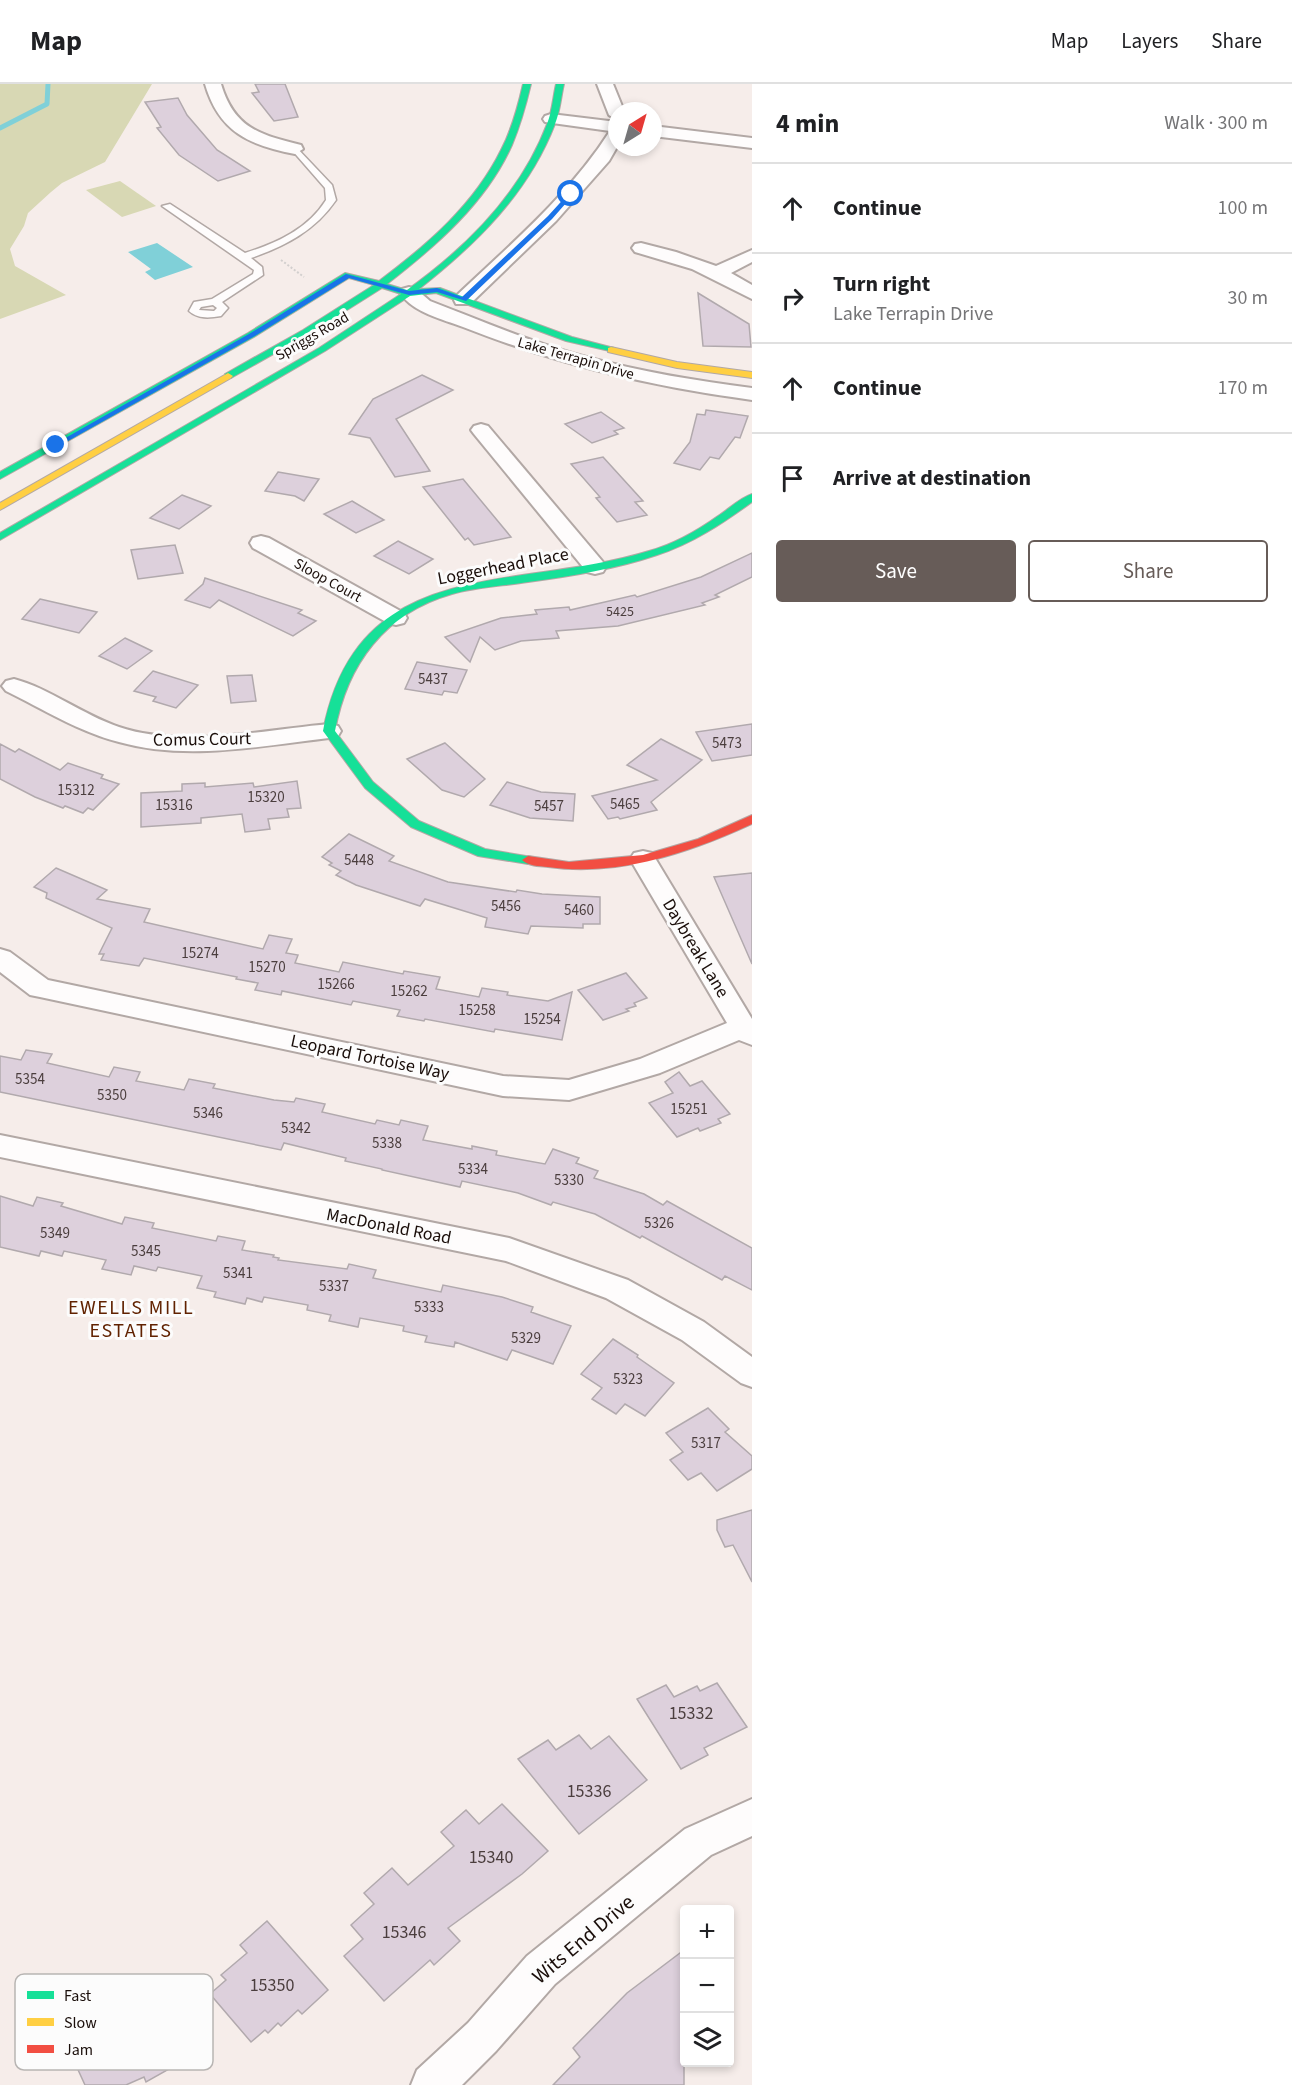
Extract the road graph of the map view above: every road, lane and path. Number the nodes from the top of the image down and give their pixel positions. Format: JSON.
{"nodes":[{"id":1,"x":213,"y":84,"type":"edge"},
{"id":2,"x":527,"y":84,"type":"edge"},
{"id":3,"x":560,"y":84,"type":"edge"},
{"id":4,"x":605,"y":84,"type":"edge"},
{"id":5,"x":612,"y":102,"type":"edge"},
{"id":6,"x":551,"y":119,"type":"junction"},
{"id":7,"x":608,"y":126,"type":"edge"},
{"id":8,"x":662,"y":132,"type":"edge"},
{"id":9,"x":752,"y":143,"type":"edge"},
{"id":10,"x":608,"y":148,"type":"edge"},
{"id":11,"x":295,"y":149,"type":"joint"},
{"id":12,"x":167,"y":206,"type":"dead end"},
{"id":13,"x":641,"y":249,"type":"dead end"},
{"id":14,"x":273,"y":255,"type":"dead end"},
{"id":15,"x":752,"y":255,"type":"edge"},
{"id":16,"x":244,"y":257,"type":"junction"},
{"id":17,"x":717,"y":273,"type":"junction"},
{"id":18,"x":336,"y":283,"type":"junction"},
{"id":19,"x":381,"y":285,"type":"junction"},
{"id":20,"x":409,"y":293,"type":"junction"},
{"id":21,"x":752,"y":293,"type":"edge"},
{"id":22,"x":463,"y":300,"type":"junction"},
{"id":23,"x":215,"y":302,"type":"dead end"},
{"id":24,"x":752,"y":375,"type":"edge"},
{"id":25,"x":752,"y":394,"type":"edge"},
{"id":26,"x":481,"y":430,"type":"dead end"},
{"id":27,"x":0,"y":476,"type":"edge"},
{"id":28,"x":752,"y":497,"type":"edge"},
{"id":29,"x":0,"y":507,"type":"edge"},
{"id":30,"x":0,"y":537,"type":"edge"},
{"id":31,"x":261,"y":543,"type":"dead end"},
{"id":32,"x":595,"y":567,"type":"junction"},
{"id":33,"x":396,"y":618,"type":"junction"},
{"id":34,"x":14,"y":686,"type":"dead end"},
{"id":35,"x":329,"y":731,"type":"junction"},
{"id":36,"x":752,"y":819,"type":"edge"},
{"id":37,"x":643,"y":859,"type":"junction"},
{"id":38,"x":0,"y":958,"type":"edge"},
{"id":39,"x":747,"y":1031,"type":"edge"},
{"id":40,"x":0,"y":1146,"type":"edge"},
{"id":41,"x":752,"y":1374,"type":"edge"},
{"id":42,"x":752,"y":1817,"type":"edge"},
{"id":43,"x":432,"y":2085,"type":"edge"}],
"edges":[{"from":1,"to":11,"type":"street"},
{"from":2,"to":19,"type":"main road","name":"Spriggs Road"},
{"from":3,"to":6,"type":"main road","name":"Spriggs Road"},
{"from":4,"to":5,"type":"street"},
{"from":6,"to":7,"type":"street"},
{"from":6,"to":20,"type":"main road","name":"Spriggs Road"},
{"from":8,"to":9,"type":"street"},
{"from":10,"to":22,"type":"street"},
{"from":11,"to":16,"type":"lane"},
{"from":12,"to":16,"type":"lane"},
{"from":13,"to":17,"type":"street"},
{"from":14,"to":18,"type":"path"},
{"from":15,"to":17,"type":"street"},
{"from":16,"to":23,"type":"lane"},
{"from":17,"to":21,"type":"street"},
{"from":18,"to":19,"type":"main road","name":"Lake Terrapin Drive"},
{"from":18,"to":27,"type":"main road"},
{"from":19,"to":20,"type":"main road","name":"Lake Terrapin Drive"},
{"from":19,"to":29,"type":"main road","name":"Spriggs Road"},
{"from":20,"to":22,"type":"main road","name":"Lake Terrapin Drive"},
{"from":20,"to":25,"type":"street","name":"Lake Terrapin Drive"},
{"from":20,"to":30,"type":"main road","name":"Spriggs Road"},
{"from":22,"to":24,"type":"main road","name":"Lake Terrapin Drive"},
{"from":26,"to":32,"type":"street"},
{"from":28,"to":32,"type":"main road","name":"Loggerhead Place"},
{"from":31,"to":33,"type":"street","name":"Sloop Court"},
{"from":32,"to":33,"type":"main road","name":"Loggerhead Place"},
{"from":33,"to":35,"type":"main road","name":"Loggerhead Place"},
{"from":34,"to":35,"type":"street","name":"Comus Court"},
{"from":35,"to":37,"type":"main road"},
{"from":36,"to":37,"type":"main road"},
{"from":37,"to":39,"type":"street","name":"Daybreak Lane"},
{"from":38,"to":39,"type":"street","name":"Leopard Tortoise Way"},
{"from":40,"to":41,"type":"street","name":"MacDonald Road"},
{"from":42,"to":43,"type":"street","name":"Wits End Drive"}]}
